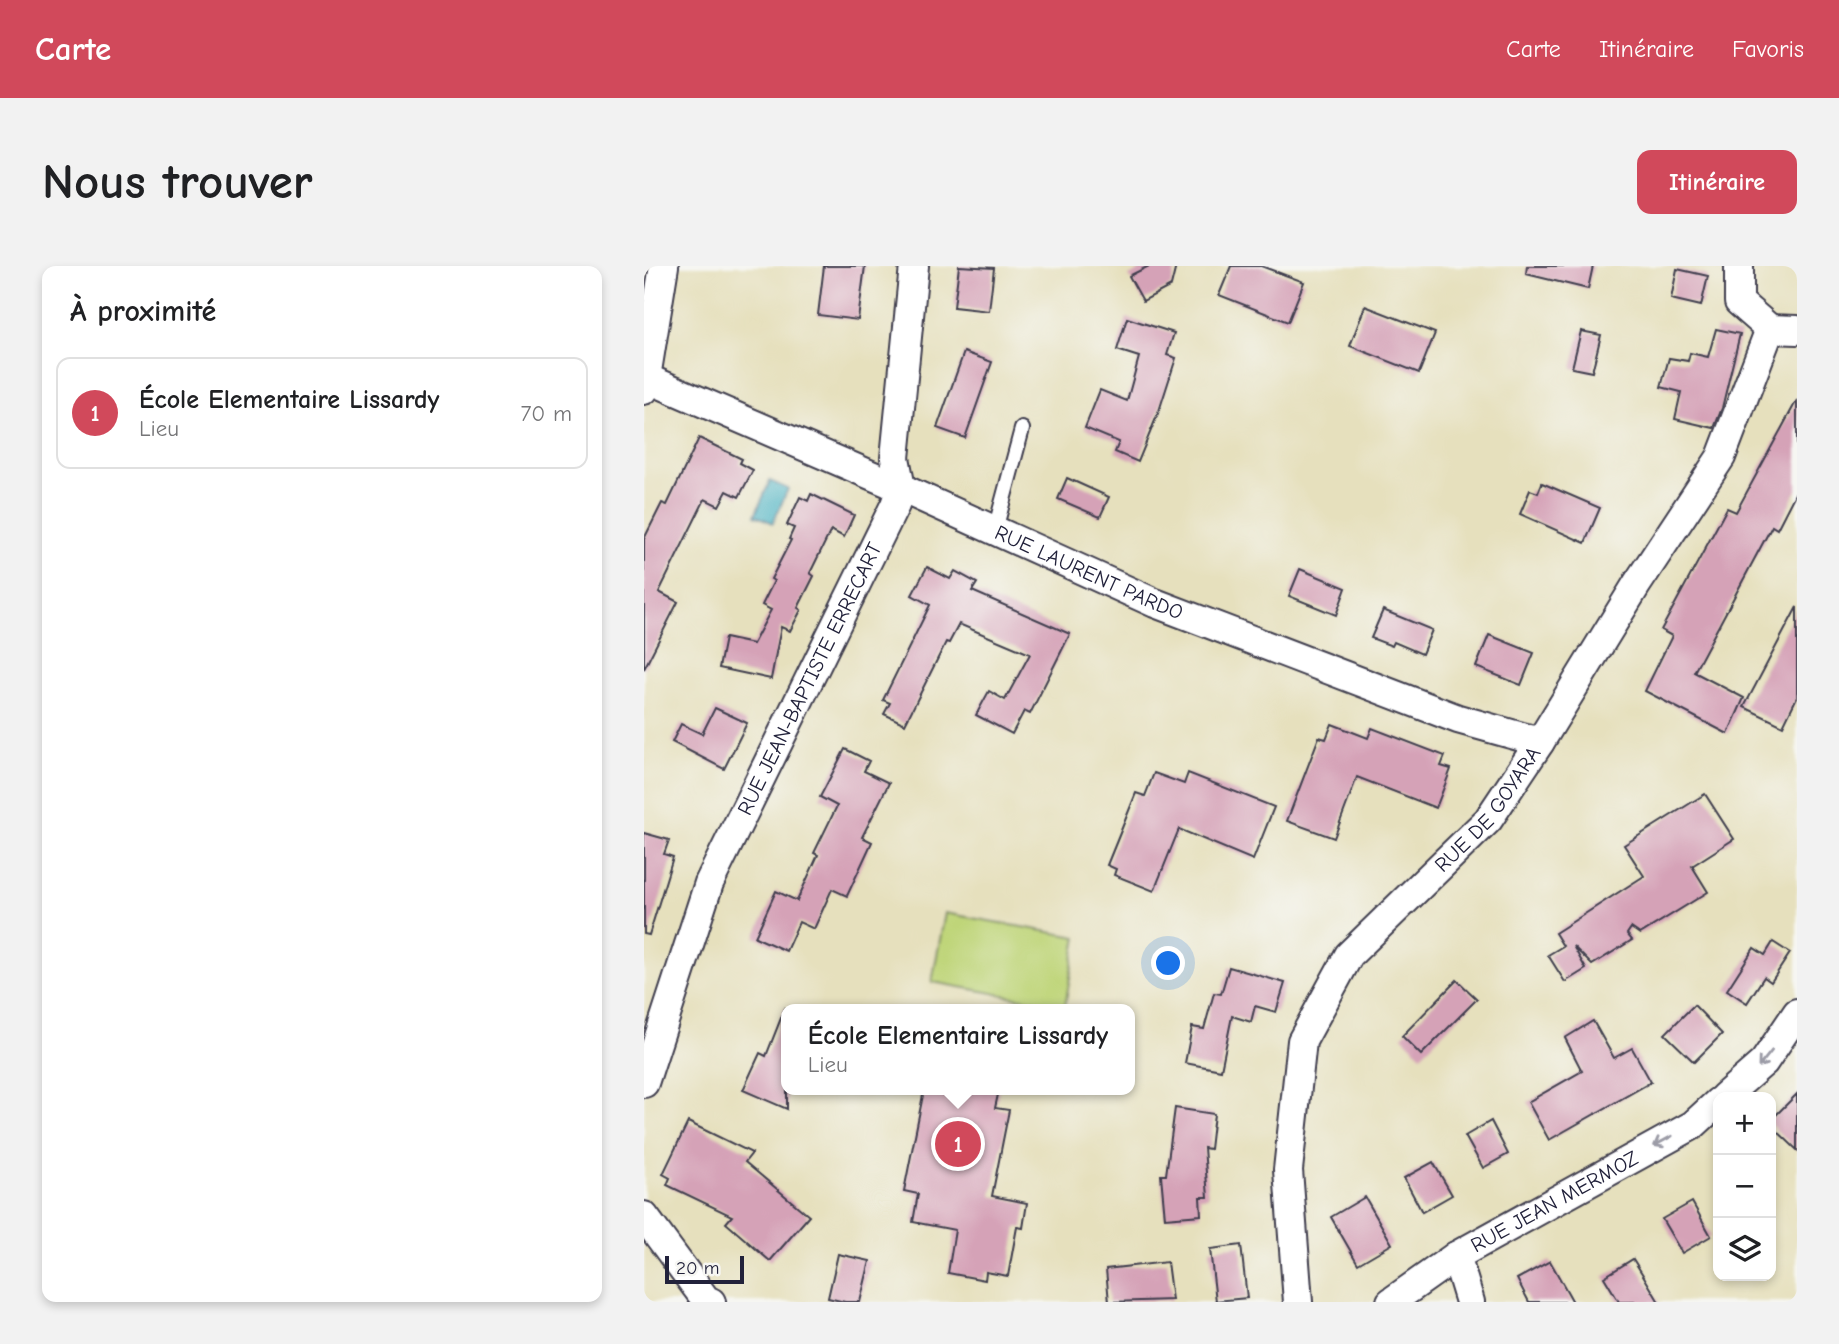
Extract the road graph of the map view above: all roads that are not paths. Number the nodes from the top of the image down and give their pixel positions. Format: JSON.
{"nodes":[{"id":1,"x":664,"y":266,"type":"edge"},
{"id":2,"x":914,"y":266,"type":"edge"},
{"id":3,"x":1738,"y":266,"type":"edge"},
{"id":4,"x":1783,"y":330,"type":"edge"},
{"id":5,"x":645,"y":382,"type":"edge"},
{"id":6,"x":1022,"y":429,"type":"dead end"},
{"id":7,"x":901,"y":488,"type":"junction"},
{"id":8,"x":995,"y":530,"type":"junction"},
{"id":9,"x":1540,"y":742,"type":"junction"},
{"id":10,"x":1797,"y":1013,"type":"edge"},
{"id":11,"x":644,"y":1083,"type":"edge"},
{"id":12,"x":1730,"y":1092,"type":"edge"},
{"id":13,"x":1713,"y":1107,"type":"edge"},
{"id":14,"x":644,"y":1216,"type":"edge"},
{"id":15,"x":1456,"y":1256,"type":"junction"},
{"id":16,"x":710,"y":1302,"type":"edge"},
{"id":17,"x":1298,"y":1302,"type":"edge"},
{"id":18,"x":1391,"y":1302,"type":"edge"},
{"id":19,"x":1470,"y":1302,"type":"edge"}],
"edges":[{"from":1,"to":5,"type":"street"},
{"from":2,"to":7,"type":"street"},
{"from":3,"to":4,"type":"street"},
{"from":4,"to":9,"type":"street","name":"RUE DE GOYARA"},
{"from":5,"to":7,"type":"street","name":"RUE LAURENT PARDO"},
{"from":6,"to":8,"type":"lane"},
{"from":7,"to":8,"type":"street","name":"RUE LAURENT PARDO"},
{"from":7,"to":11,"type":"street","name":"RUE JEAN-BAPTISTE ERRECART"},
{"from":8,"to":9,"type":"street","name":"RUE LAURENT PARDO"},
{"from":9,"to":17,"type":"street","name":"RUE DE GOYARA"},
{"from":10,"to":12,"type":"street","one_way":true},
{"from":13,"to":15,"type":"street","name":"RUE JEAN MERMOZ","one_way":true},
{"from":14,"to":16,"type":"street"},
{"from":15,"to":18,"type":"street","name":"RUE JEAN MERMOZ"},
{"from":15,"to":19,"type":"street"}]}
